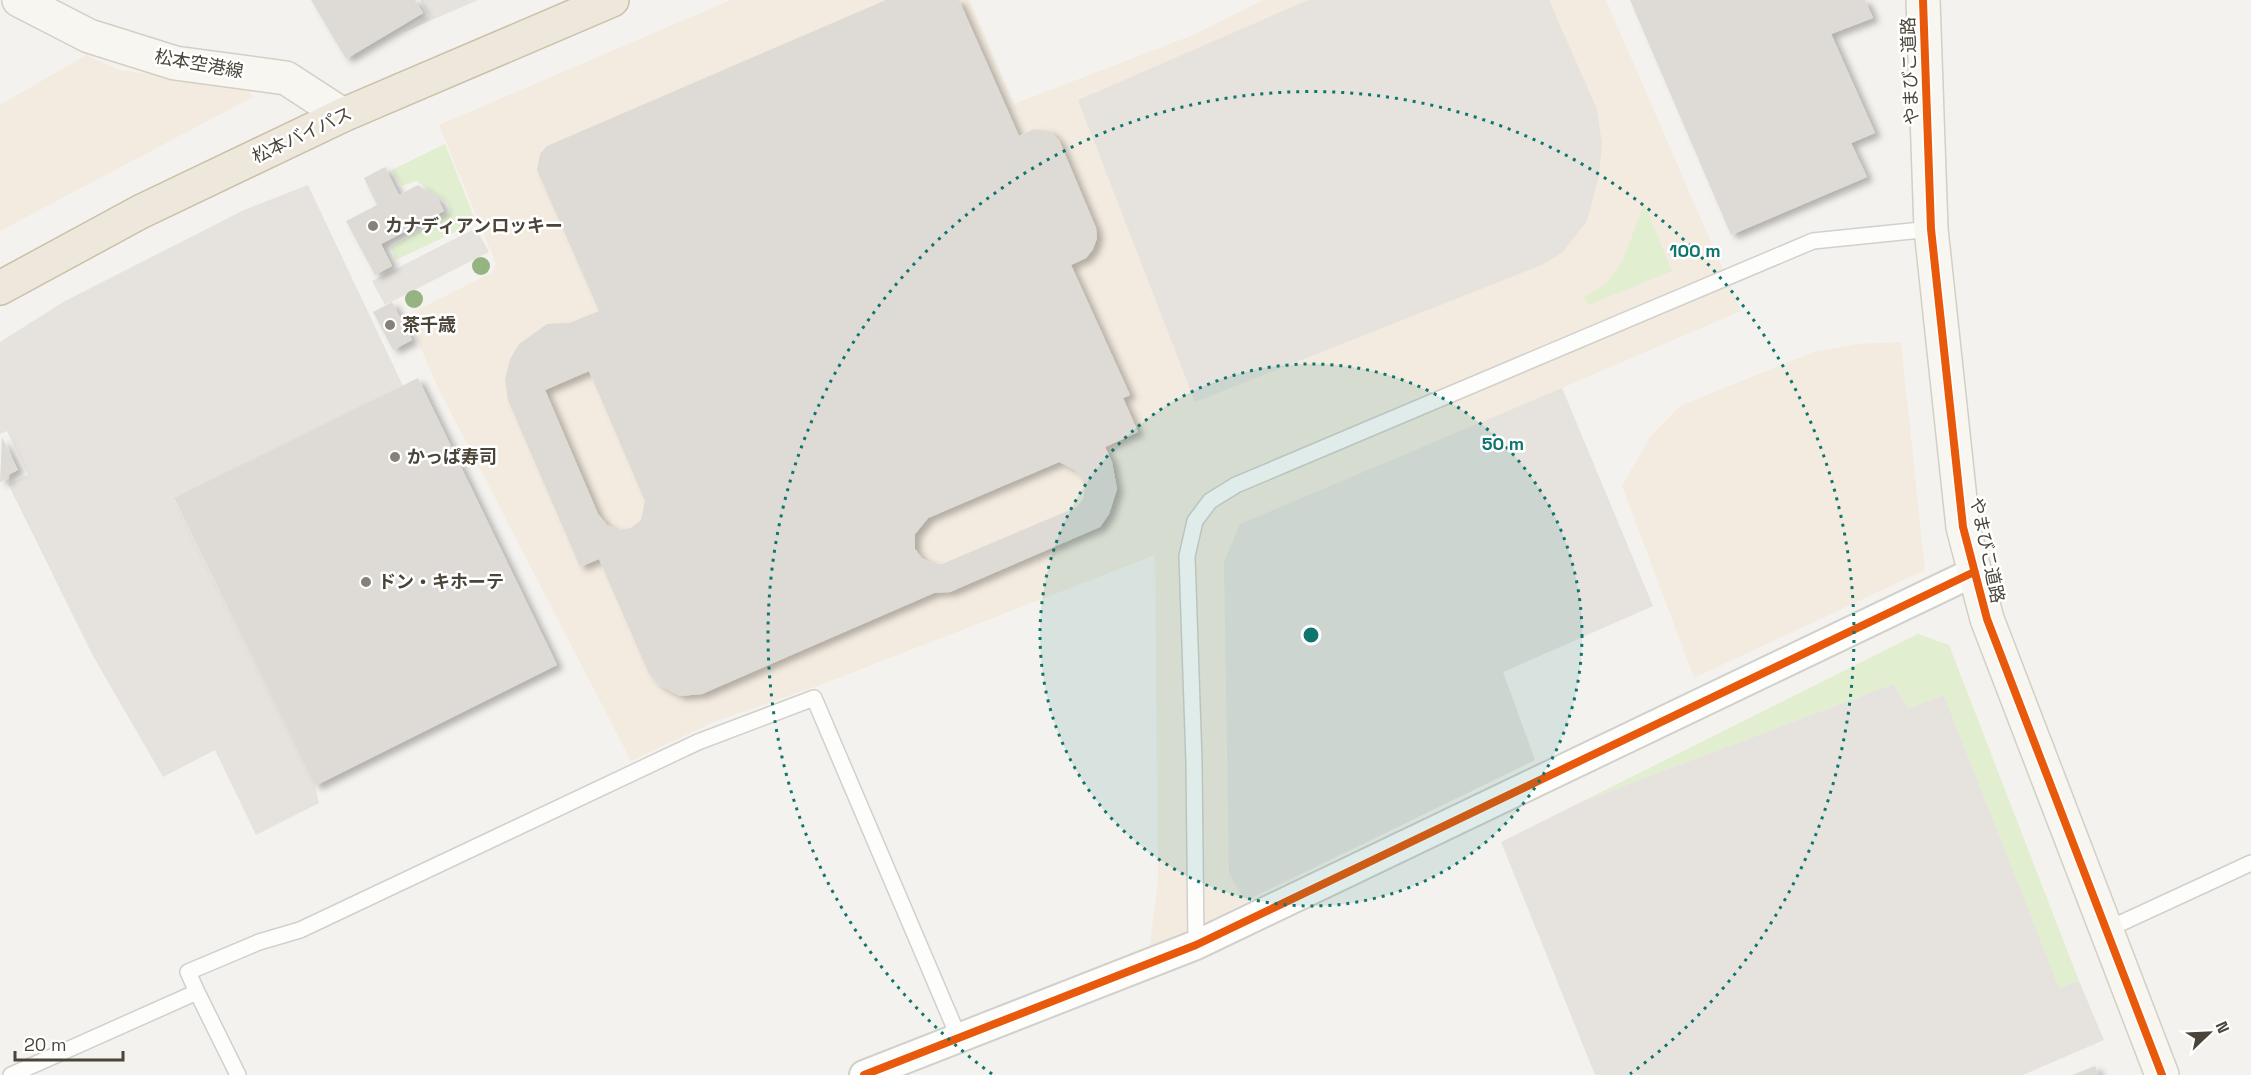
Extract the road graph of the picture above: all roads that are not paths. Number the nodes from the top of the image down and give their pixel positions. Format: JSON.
{"nodes":[{"id":1,"x":19,"y":0,"type":"edge"},
{"id":2,"x":612,"y":0,"type":"edge"},
{"id":3,"x":1923,"y":0,"type":"edge"},
{"id":4,"x":343,"y":115,"type":"junction"},
{"id":5,"x":1931,"y":229,"type":"junction"},
{"id":6,"x":0,"y":288,"type":"edge"},
{"id":7,"x":1974,"y":572,"type":"junction"},
{"id":8,"x":2251,"y":863,"type":"edge"},
{"id":9,"x":2106,"y":930,"type":"junction"},
{"id":10,"x":1196,"y":945,"type":"junction"},
{"id":11,"x":197,"y":992,"type":"junction"},
{"id":12,"x":959,"y":1038,"type":"junction"},
{"id":13,"x":11,"y":1075,"type":"edge"},
{"id":14,"x":238,"y":1075,"type":"edge"},
{"id":15,"x":864,"y":1075,"type":"edge"},
{"id":16,"x":2162,"y":1075,"type":"edge"}],
"edges":[{"from":1,"to":4,"type":"street","name":"松本空港線"},
{"from":2,"to":4,"type":"highway","name":"松本バイパス"},
{"from":3,"to":5,"type":"street","name":"やまびこ道路"},
{"from":4,"to":6,"type":"highway","name":"松本バイパス"},
{"from":5,"to":7,"type":"street","name":"やまびこ道路"},
{"from":5,"to":10,"type":"lane"},
{"from":7,"to":9,"type":"street","name":"やまびこ道路"},
{"from":7,"to":10,"type":"street"},
{"from":8,"to":9,"type":"lane"},
{"from":9,"to":16,"type":"street","name":"やまびこ道路"},
{"from":10,"to":12,"type":"street"},
{"from":11,"to":12,"type":"lane"},
{"from":11,"to":13,"type":"lane"},
{"from":11,"to":14,"type":"lane"},
{"from":12,"to":15,"type":"street"}]}
